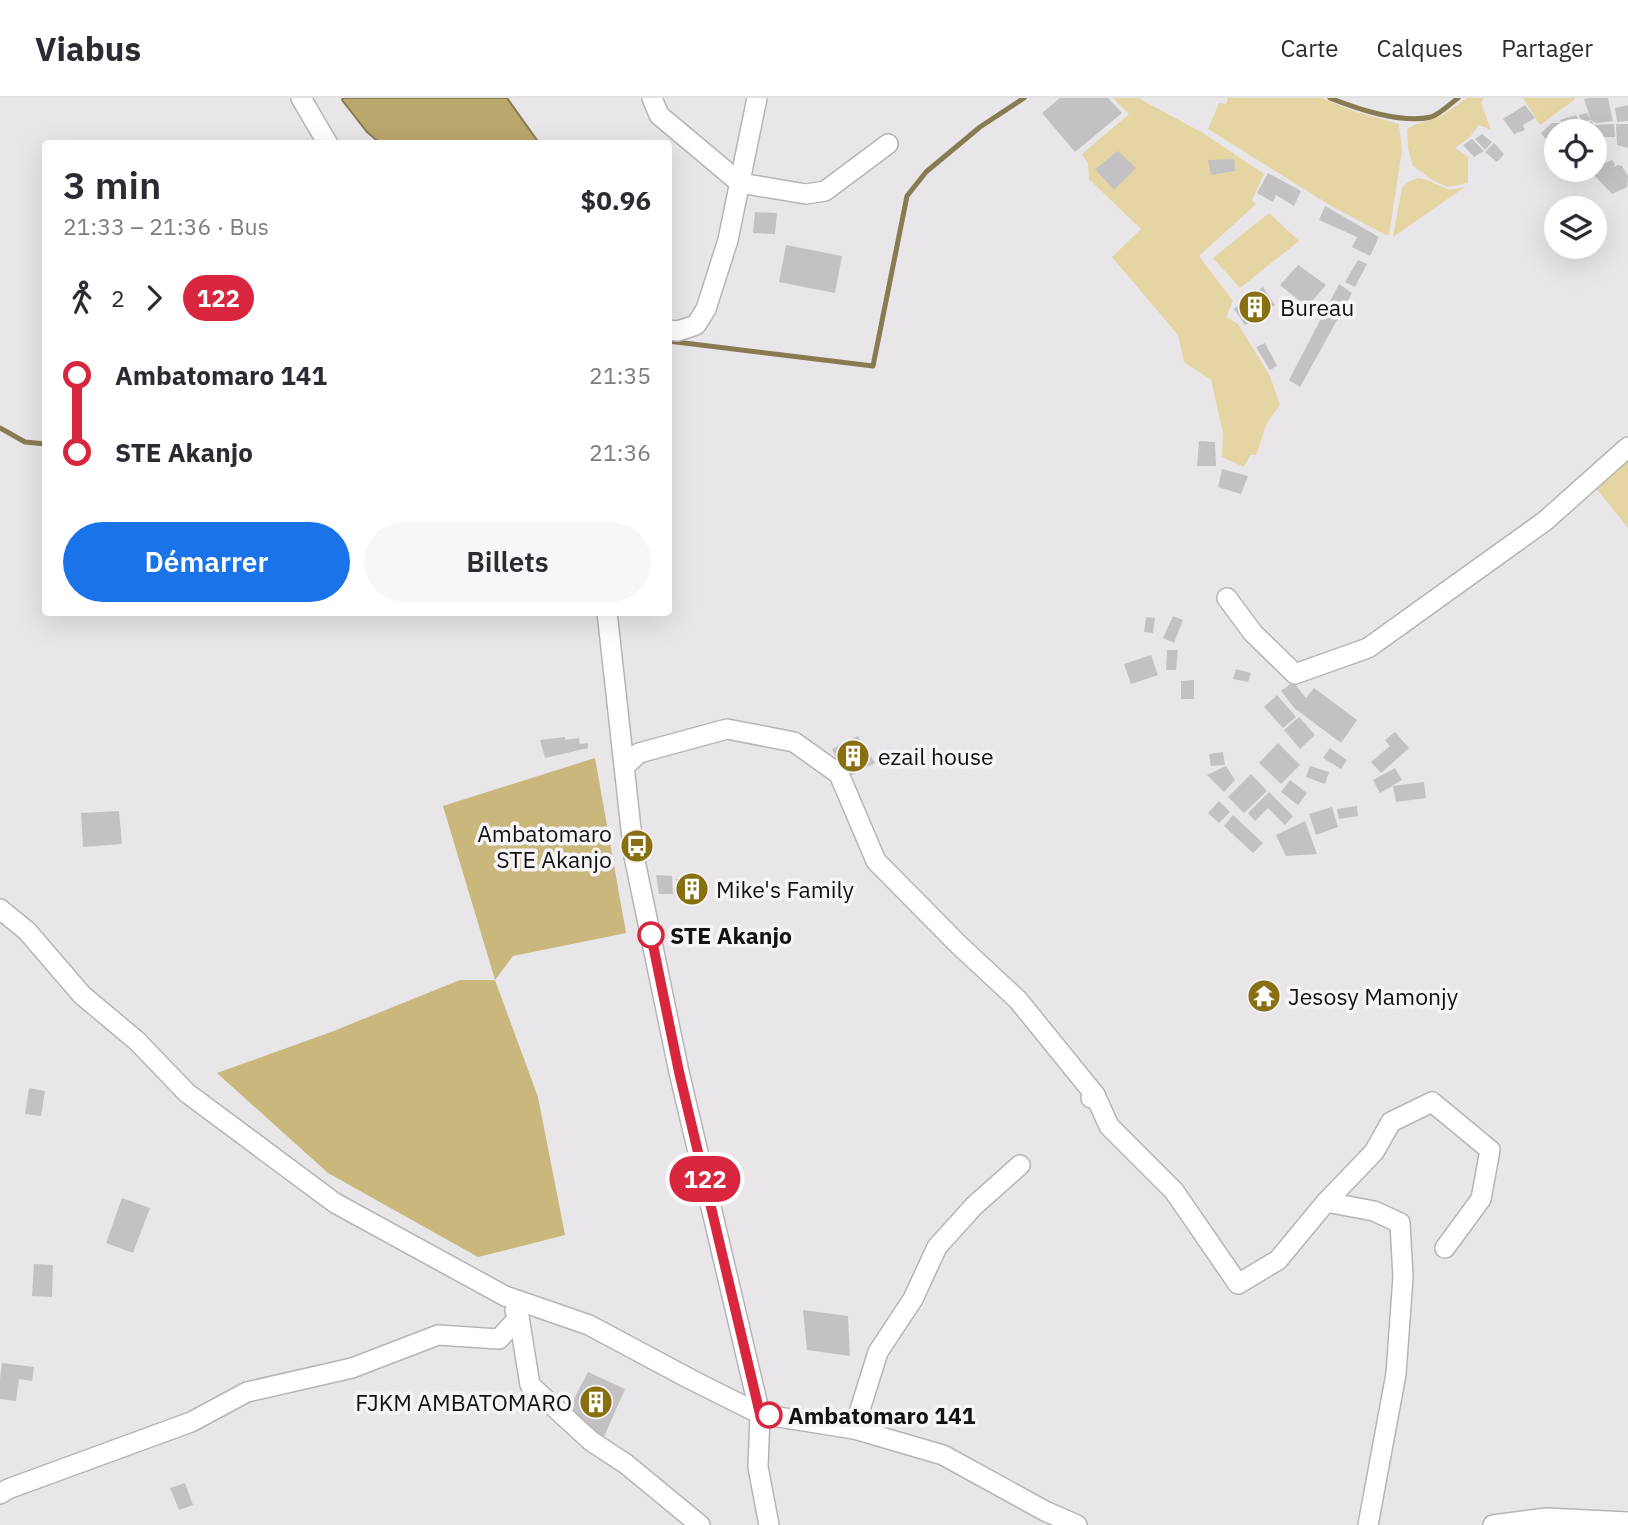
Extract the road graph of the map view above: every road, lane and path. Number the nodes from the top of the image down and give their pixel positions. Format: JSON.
{"nodes":[{"id":1,"x":301,"y":98,"type":"edge"},
{"id":2,"x":652,"y":98,"type":"edge"},
{"id":3,"x":757,"y":98,"type":"edge"},
{"id":4,"x":326,"y":140,"type":"edge"},
{"id":5,"x":888,"y":144,"type":"dead end"},
{"id":6,"x":740,"y":183,"type":"junction"},
{"id":7,"x":672,"y":330,"type":"edge"},
{"id":8,"x":1628,"y":447,"type":"edge"},
{"id":9,"x":1227,"y":598,"type":"dead end"},
{"id":10,"x":607,"y":616,"type":"edge"},
{"id":11,"x":625,"y":766,"type":"junction"},
{"id":12,"x":0,"y":909,"type":"edge"},
{"id":13,"x":1020,"y":1165,"type":"dead end"},
{"id":14,"x":1326,"y":1202,"type":"junction"},
{"id":15,"x":1445,"y":1248,"type":"dead end"},
{"id":16,"x":505,"y":1296,"type":"junction"},
{"id":17,"x":519,"y":1317,"type":"junction"},
{"id":18,"x":760,"y":1414,"type":"junction"},
{"id":19,"x":854,"y":1429,"type":"junction"},
{"id":20,"x":0,"y":1494,"type":"edge"},
{"id":21,"x":1628,"y":1522,"type":"edge"},
{"id":22,"x":700,"y":1525,"type":"edge"},
{"id":23,"x":769,"y":1525,"type":"edge"},
{"id":24,"x":1077,"y":1525,"type":"edge"},
{"id":25,"x":1368,"y":1525,"type":"edge"},
{"id":26,"x":1493,"y":1525,"type":"edge"}],
"edges":[{"from":1,"to":4,"type":"street"},
{"from":2,"to":6,"type":"street"},
{"from":3,"to":6,"type":"street"},
{"from":5,"to":6,"type":"street"},
{"from":6,"to":7,"type":"street"},
{"from":8,"to":9,"type":"street"},
{"from":10,"to":11,"type":"street"},
{"from":11,"to":14,"type":"street"},
{"from":11,"to":18,"type":"street"},
{"from":12,"to":16,"type":"street"},
{"from":13,"to":19,"type":"street"},
{"from":14,"to":15,"type":"street"},
{"from":14,"to":25,"type":"street"},
{"from":16,"to":17,"type":"street"},
{"from":16,"to":18,"type":"street"},
{"from":17,"to":20,"type":"street"},
{"from":17,"to":22,"type":"street"},
{"from":18,"to":19,"type":"street"},
{"from":18,"to":23,"type":"street"},
{"from":19,"to":24,"type":"street"},
{"from":21,"to":26,"type":"street"}]}
